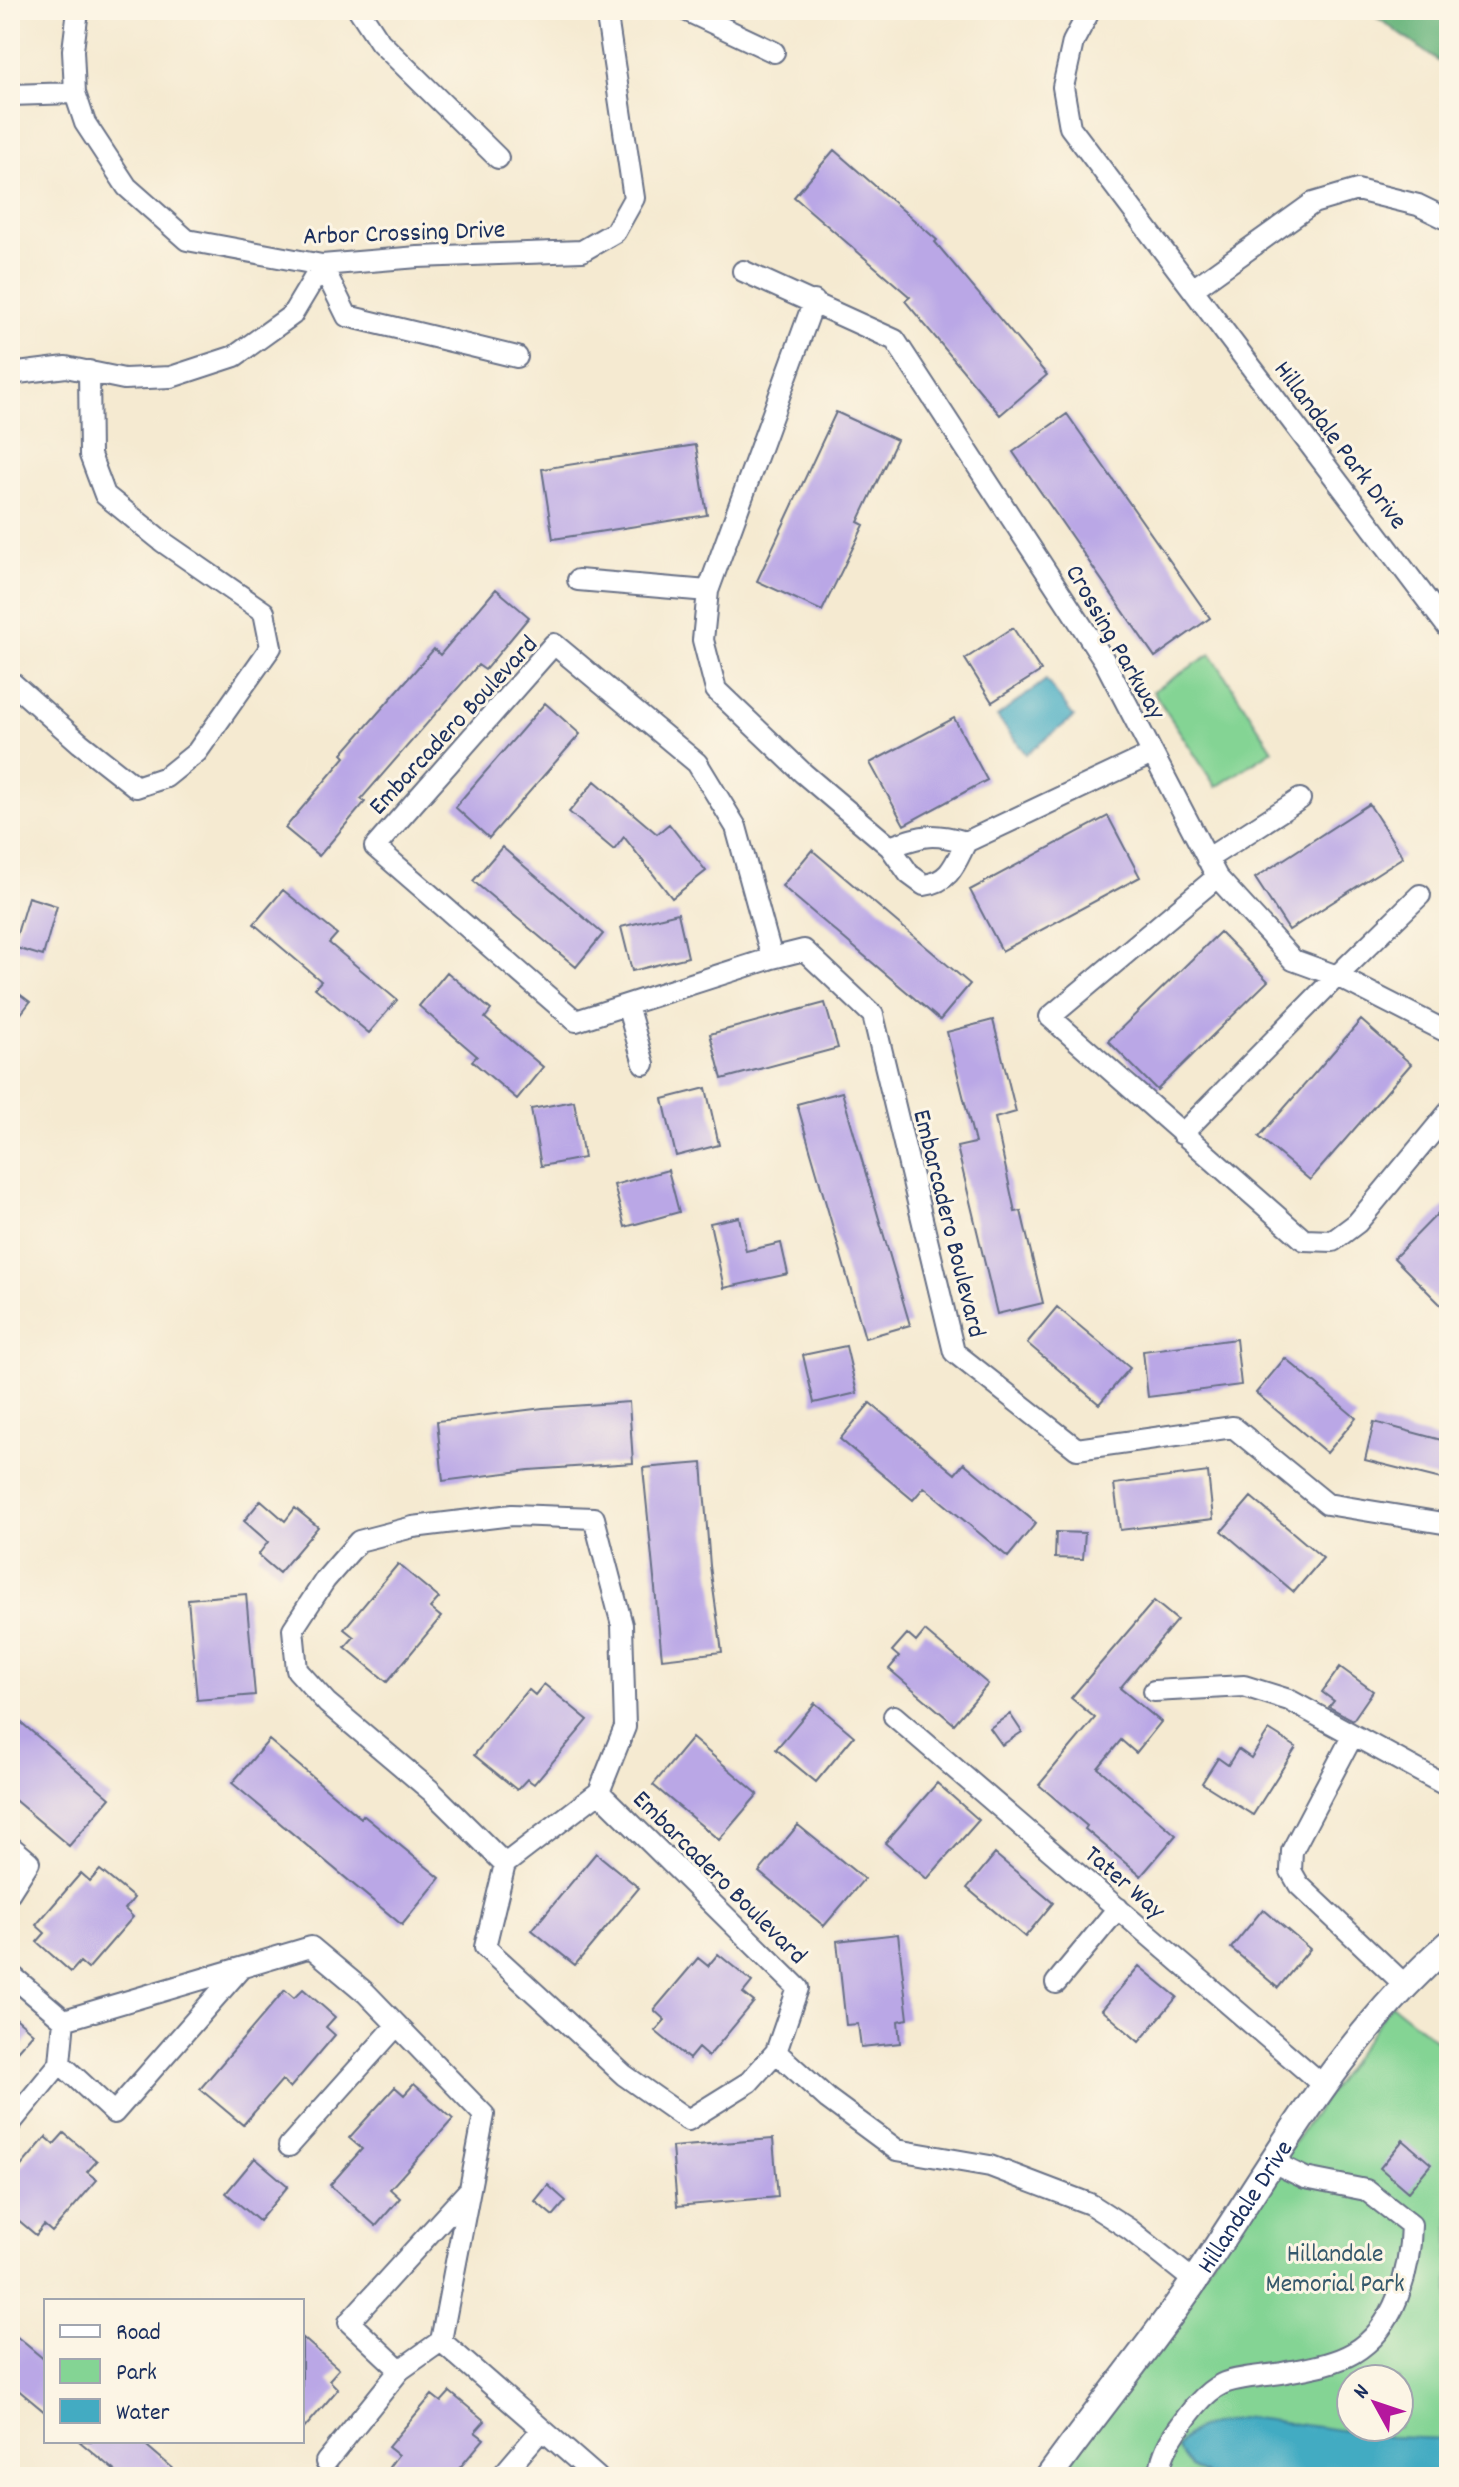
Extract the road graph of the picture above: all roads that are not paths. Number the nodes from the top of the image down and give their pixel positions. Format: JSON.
{"nodes":[{"id":1,"x":78,"y":10,"type":"edge"},
{"id":2,"x":359,"y":10,"type":"edge"},
{"id":3,"x":606,"y":10,"type":"edge"},
{"id":4,"x":685,"y":10,"type":"edge"},
{"id":5,"x":1090,"y":10,"type":"edge"},
{"id":6,"x":774,"y":52,"type":"dead end"},
{"id":7,"x":75,"y":93,"type":"junction"},
{"id":8,"x":10,"y":95,"type":"edge"},
{"id":9,"x":498,"y":158,"type":"dead end"},
{"id":10,"x":1449,"y":220,"type":"edge"},
{"id":11,"x":322,"y":265,"type":"junction"},
{"id":12,"x":743,"y":271,"type":"dead end"},
{"id":13,"x":1193,"y":289,"type":"junction"},
{"id":14,"x":814,"y":301,"type":"junction"},
{"id":15,"x":517,"y":357,"type":"dead end"},
{"id":16,"x":89,"y":371,"type":"junction"},
{"id":17,"x":10,"y":374,"type":"edge"},
{"id":18,"x":578,"y":580,"type":"dead end"},
{"id":19,"x":708,"y":591,"type":"junction"},
{"id":20,"x":1449,"y":629,"type":"edge"},
{"id":21,"x":10,"y":681,"type":"edge"},
{"id":22,"x":1152,"y":754,"type":"junction"},
{"id":23,"x":1300,"y":799,"type":"dead end"},
{"id":24,"x":966,"y":842,"type":"junction"},
{"id":25,"x":890,"y":847,"type":"junction"},
{"id":26,"x":1207,"y":859,"type":"junction"},
{"id":27,"x":1217,"y":877,"type":"junction"},
{"id":28,"x":1420,"y":895,"type":"dead end"},
{"id":29,"x":772,"y":958,"type":"junction"},
{"id":30,"x":1337,"y":976,"type":"junction"},
{"id":31,"x":627,"y":1005,"type":"junction"},
{"id":32,"x":1449,"y":1033,"type":"edge"},
{"id":33,"x":644,"y":1064,"type":"dead end"},
{"id":34,"x":1449,"y":1112,"type":"edge"},
{"id":35,"x":1182,"y":1134,"type":"junction"},
{"id":36,"x":1449,"y":1524,"type":"edge"},
{"id":37,"x":1154,"y":1691,"type":"dead end"},
{"id":38,"x":894,"y":1716,"type":"dead end"},
{"id":39,"x":1353,"y":1735,"type":"junction"},
{"id":40,"x":1449,"y":1787,"type":"edge"},
{"id":41,"x":599,"y":1792,"type":"junction"},
{"id":42,"x":10,"y":1846,"type":"edge"},
{"id":43,"x":505,"y":1864,"type":"junction"},
{"id":44,"x":10,"y":1892,"type":"edge"},
{"id":45,"x":1118,"y":1908,"type":"junction"},
{"id":46,"x":1449,"y":1944,"type":"edge"},
{"id":47,"x":241,"y":1968,"type":"junction"},
{"id":48,"x":10,"y":1974,"type":"edge"},
{"id":49,"x":1056,"y":1983,"type":"dead end"},
{"id":50,"x":1405,"y":1985,"type":"junction"},
{"id":51,"x":64,"y":2020,"type":"junction"},
{"id":52,"x":397,"y":2025,"type":"junction"},
{"id":53,"x":776,"y":2052,"type":"junction"},
{"id":54,"x":60,"y":2063,"type":"junction"},
{"id":55,"x":1324,"y":2086,"type":"junction"},
{"id":56,"x":10,"y":2124,"type":"edge"},
{"id":57,"x":289,"y":2146,"type":"dead end"},
{"id":58,"x":1273,"y":2162,"type":"junction"},
{"id":59,"x":470,"y":2189,"type":"junction"},
{"id":60,"x":1194,"y":2281,"type":"junction"},
{"id":61,"x":441,"y":2341,"type":"junction"},
{"id":62,"x":400,"y":2370,"type":"junction"},
{"id":63,"x":542,"y":2429,"type":"junction"},
{"id":64,"x":326,"y":2462,"type":"dead end"},
{"id":65,"x":501,"y":2477,"type":"edge"},
{"id":66,"x":597,"y":2477,"type":"edge"},
{"id":67,"x":1049,"y":2477,"type":"edge"},
{"id":68,"x":1161,"y":2477,"type":"edge"}],
"edges":[{"from":1,"to":7,"type":"street","name":"Arbor Crossing Drive"},
{"from":2,"to":9,"type":"street"},
{"from":3,"to":11,"type":"street","name":"Arbor Crossing Drive"},
{"from":4,"to":6,"type":"street"},
{"from":5,"to":13,"type":"street","name":"Hillandale Park Drive"},
{"from":7,"to":8,"type":"street"},
{"from":7,"to":11,"type":"street","name":"Arbor Crossing Drive"},
{"from":10,"to":13,"type":"street"},
{"from":11,"to":15,"type":"street"},
{"from":11,"to":16,"type":"street"},
{"from":12,"to":14,"type":"street","name":"Crossing Parkway"},
{"from":13,"to":20,"type":"street","name":"Hillandale Park Drive"},
{"from":14,"to":19,"type":"street"},
{"from":14,"to":22,"type":"street","name":"Crossing Parkway"},
{"from":16,"to":17,"type":"street"},
{"from":16,"to":21,"type":"street"},
{"from":18,"to":19,"type":"street"},
{"from":19,"to":25,"type":"street"},
{"from":22,"to":24,"type":"street"},
{"from":22,"to":26,"type":"street","name":"Crossing Parkway"},
{"from":23,"to":26,"type":"street"},
{"from":24,"to":25,"type":"street"},
{"from":24,"to":25,"type":"street"},
{"from":26,"to":27,"type":"street","name":"Crossing Parkway"},
{"from":27,"to":30,"type":"street","name":"Crossing Parkway"},
{"from":27,"to":35,"type":"street"},
{"from":28,"to":30,"type":"street"},
{"from":29,"to":31,"type":"street","name":"Embarcadero Boulevard"},
{"from":29,"to":31,"type":"street","name":"Embarcadero Boulevard"},
{"from":29,"to":36,"type":"street","name":"Embarcadero Boulevard"},
{"from":30,"to":32,"type":"street","name":"Crossing Parkway"},
{"from":30,"to":35,"type":"street"},
{"from":31,"to":33,"type":"street"},
{"from":34,"to":35,"type":"street"},
{"from":37,"to":39,"type":"street"},
{"from":38,"to":45,"type":"street","name":"Tater Way"},
{"from":39,"to":40,"type":"street"},
{"from":39,"to":50,"type":"street"},
{"from":41,"to":43,"type":"street","name":"Embarcadero Boulevard"},
{"from":41,"to":43,"type":"street"},
{"from":41,"to":53,"type":"street","name":"Embarcadero Boulevard"},
{"from":42,"to":44,"type":"street"},
{"from":43,"to":53,"type":"street","name":"Embarcadero Boulevard"},
{"from":45,"to":49,"type":"street"},
{"from":45,"to":55,"type":"street","name":"Tater Way"},
{"from":46,"to":50,"type":"main road","name":"Hillandale Drive"},
{"from":47,"to":51,"type":"street"},
{"from":47,"to":52,"type":"street"},
{"from":47,"to":54,"type":"street"},
{"from":48,"to":51,"type":"street"},
{"from":50,"to":55,"type":"main road","name":"Hillandale Drive"},
{"from":51,"to":54,"type":"street"},
{"from":52,"to":57,"type":"street"},
{"from":52,"to":59,"type":"street"},
{"from":53,"to":60,"type":"street"},
{"from":54,"to":56,"type":"street"},
{"from":55,"to":58,"type":"main road","name":"Hillandale Drive"},
{"from":58,"to":60,"type":"main road","name":"Hillandale Drive"},
{"from":58,"to":68,"type":"street"},
{"from":59,"to":61,"type":"street"},
{"from":59,"to":62,"type":"street"},
{"from":60,"to":67,"type":"main road","name":"Hillandale Drive"},
{"from":61,"to":62,"type":"street"},
{"from":61,"to":63,"type":"street"},
{"from":62,"to":64,"type":"street"},
{"from":63,"to":65,"type":"street"},
{"from":63,"to":66,"type":"street"}]}
